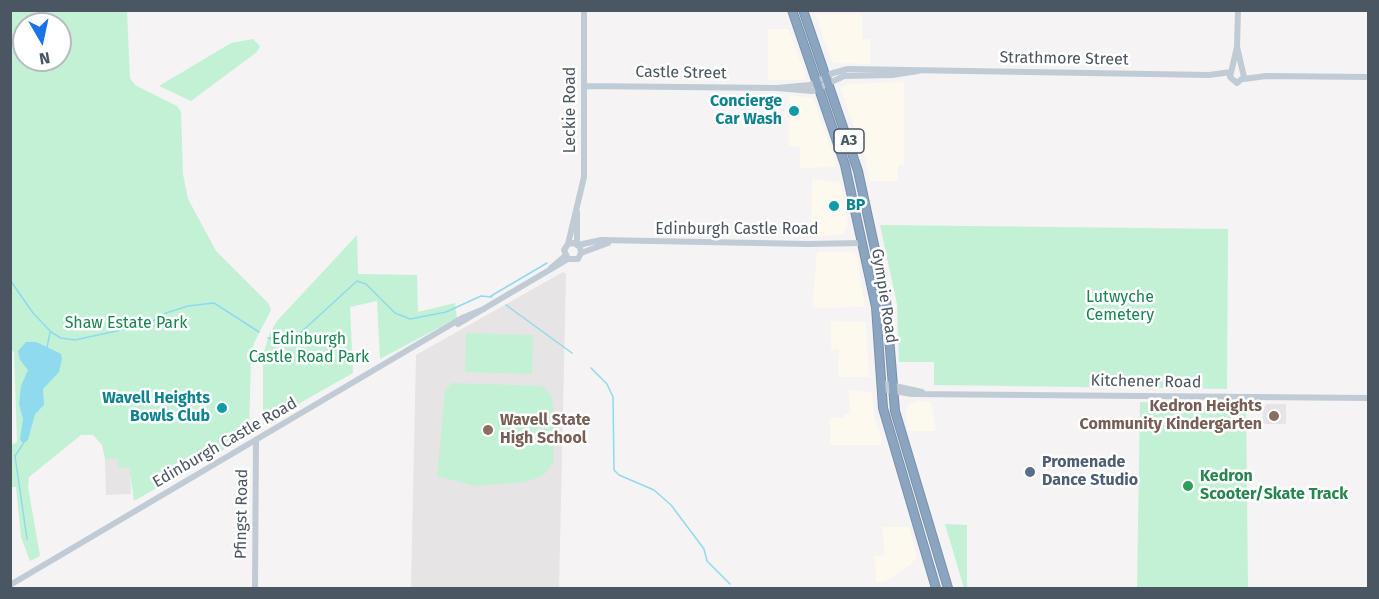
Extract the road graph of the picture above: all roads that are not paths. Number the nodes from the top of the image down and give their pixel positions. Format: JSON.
{"nodes":[{"id":1,"x":584,"y":10,"type":"edge"},
{"id":2,"x":792,"y":10,"type":"edge"},
{"id":3,"x":803,"y":10,"type":"edge"},
{"id":4,"x":1238,"y":10,"type":"edge"},
{"id":5,"x":1237,"y":47,"type":"junction"},
{"id":6,"x":1232,"y":73,"type":"junction"},
{"id":7,"x":1243,"y":74,"type":"junction"},
{"id":8,"x":1368,"y":77,"type":"edge"},
{"id":9,"x":828,"y":80,"type":"junction"},
{"id":10,"x":819,"y":85,"type":"junction"},
{"id":11,"x":584,"y":86,"type":"junction"},
{"id":12,"x":577,"y":209,"type":"junction"},
{"id":13,"x":611,"y":243,"type":"junction"},
{"id":14,"x":862,"y":243,"type":"junction"},
{"id":15,"x":568,"y":244,"type":"junction"},
{"id":16,"x":577,"y":244,"type":"junction"},
{"id":17,"x":581,"y":253,"type":"junction"},
{"id":18,"x":566,"y":258,"type":"junction"},
{"id":19,"x":881,"y":386,"type":"junction"},
{"id":20,"x":892,"y":389,"type":"junction"},
{"id":21,"x":1368,"y":398,"type":"edge"},
{"id":22,"x":256,"y":441,"type":"junction"},
{"id":23,"x":10,"y":585,"type":"edge"},
{"id":24,"x":255,"y":588,"type":"edge"},
{"id":25,"x":936,"y":588,"type":"edge"},
{"id":26,"x":948,"y":588,"type":"edge"}],
"edges":[{"from":1,"to":11,"type":"street","name":"Leckie Road"},
{"from":2,"to":10,"type":"highway","name":"Gympie Road","number":"A3"},
{"from":3,"to":9,"type":"highway","name":"Gympie Road","number":"A3"},
{"from":4,"to":5,"type":"street"},
{"from":5,"to":6,"type":"street"},
{"from":5,"to":7,"type":"street"},
{"from":6,"to":7,"type":"street"},
{"from":6,"to":7,"type":"street"},
{"from":6,"to":9,"type":"street","name":"Strathmore Street"},
{"from":7,"to":8,"type":"street"},
{"from":9,"to":10,"type":"street","name":"Strathmore Street"},
{"from":9,"to":20,"type":"highway","name":"Gympie Road","number":"A3"},
{"from":10,"to":11,"type":"street","name":"Castle Street"},
{"from":10,"to":14,"type":"highway","name":"Gympie Road","number":"A3"},
{"from":11,"to":12,"type":"street","name":"Leckie Road"},
{"from":12,"to":15,"type":"street","name":"Leckie Road"},
{"from":12,"to":16,"type":"street","name":"Leckie Road"},
{"from":13,"to":14,"type":"street","name":"Edinburgh Castle Road"},
{"from":13,"to":16,"type":"street","name":"Edinburgh Castle Road"},
{"from":13,"to":17,"type":"street","name":"Edinburgh Castle Road"},
{"from":14,"to":19,"type":"highway","name":"Gympie Road","number":"A3"},
{"from":15,"to":16,"type":"street"},
{"from":15,"to":18,"type":"street"},
{"from":16,"to":17,"type":"street"},
{"from":17,"to":18,"type":"street"},
{"from":18,"to":22,"type":"street","name":"Edinburgh Castle Road"},
{"from":19,"to":20,"type":"street","name":"Kitchener Road"},
{"from":19,"to":25,"type":"highway","name":"Gympie Road","number":"A3"},
{"from":20,"to":21,"type":"street","name":"Kitchener Road"},
{"from":20,"to":26,"type":"highway","name":"Gympie Road","number":"A3"},
{"from":22,"to":23,"type":"street","name":"Edinburgh Castle Road"},
{"from":22,"to":24,"type":"street","name":"Pfingst Road"}]}
